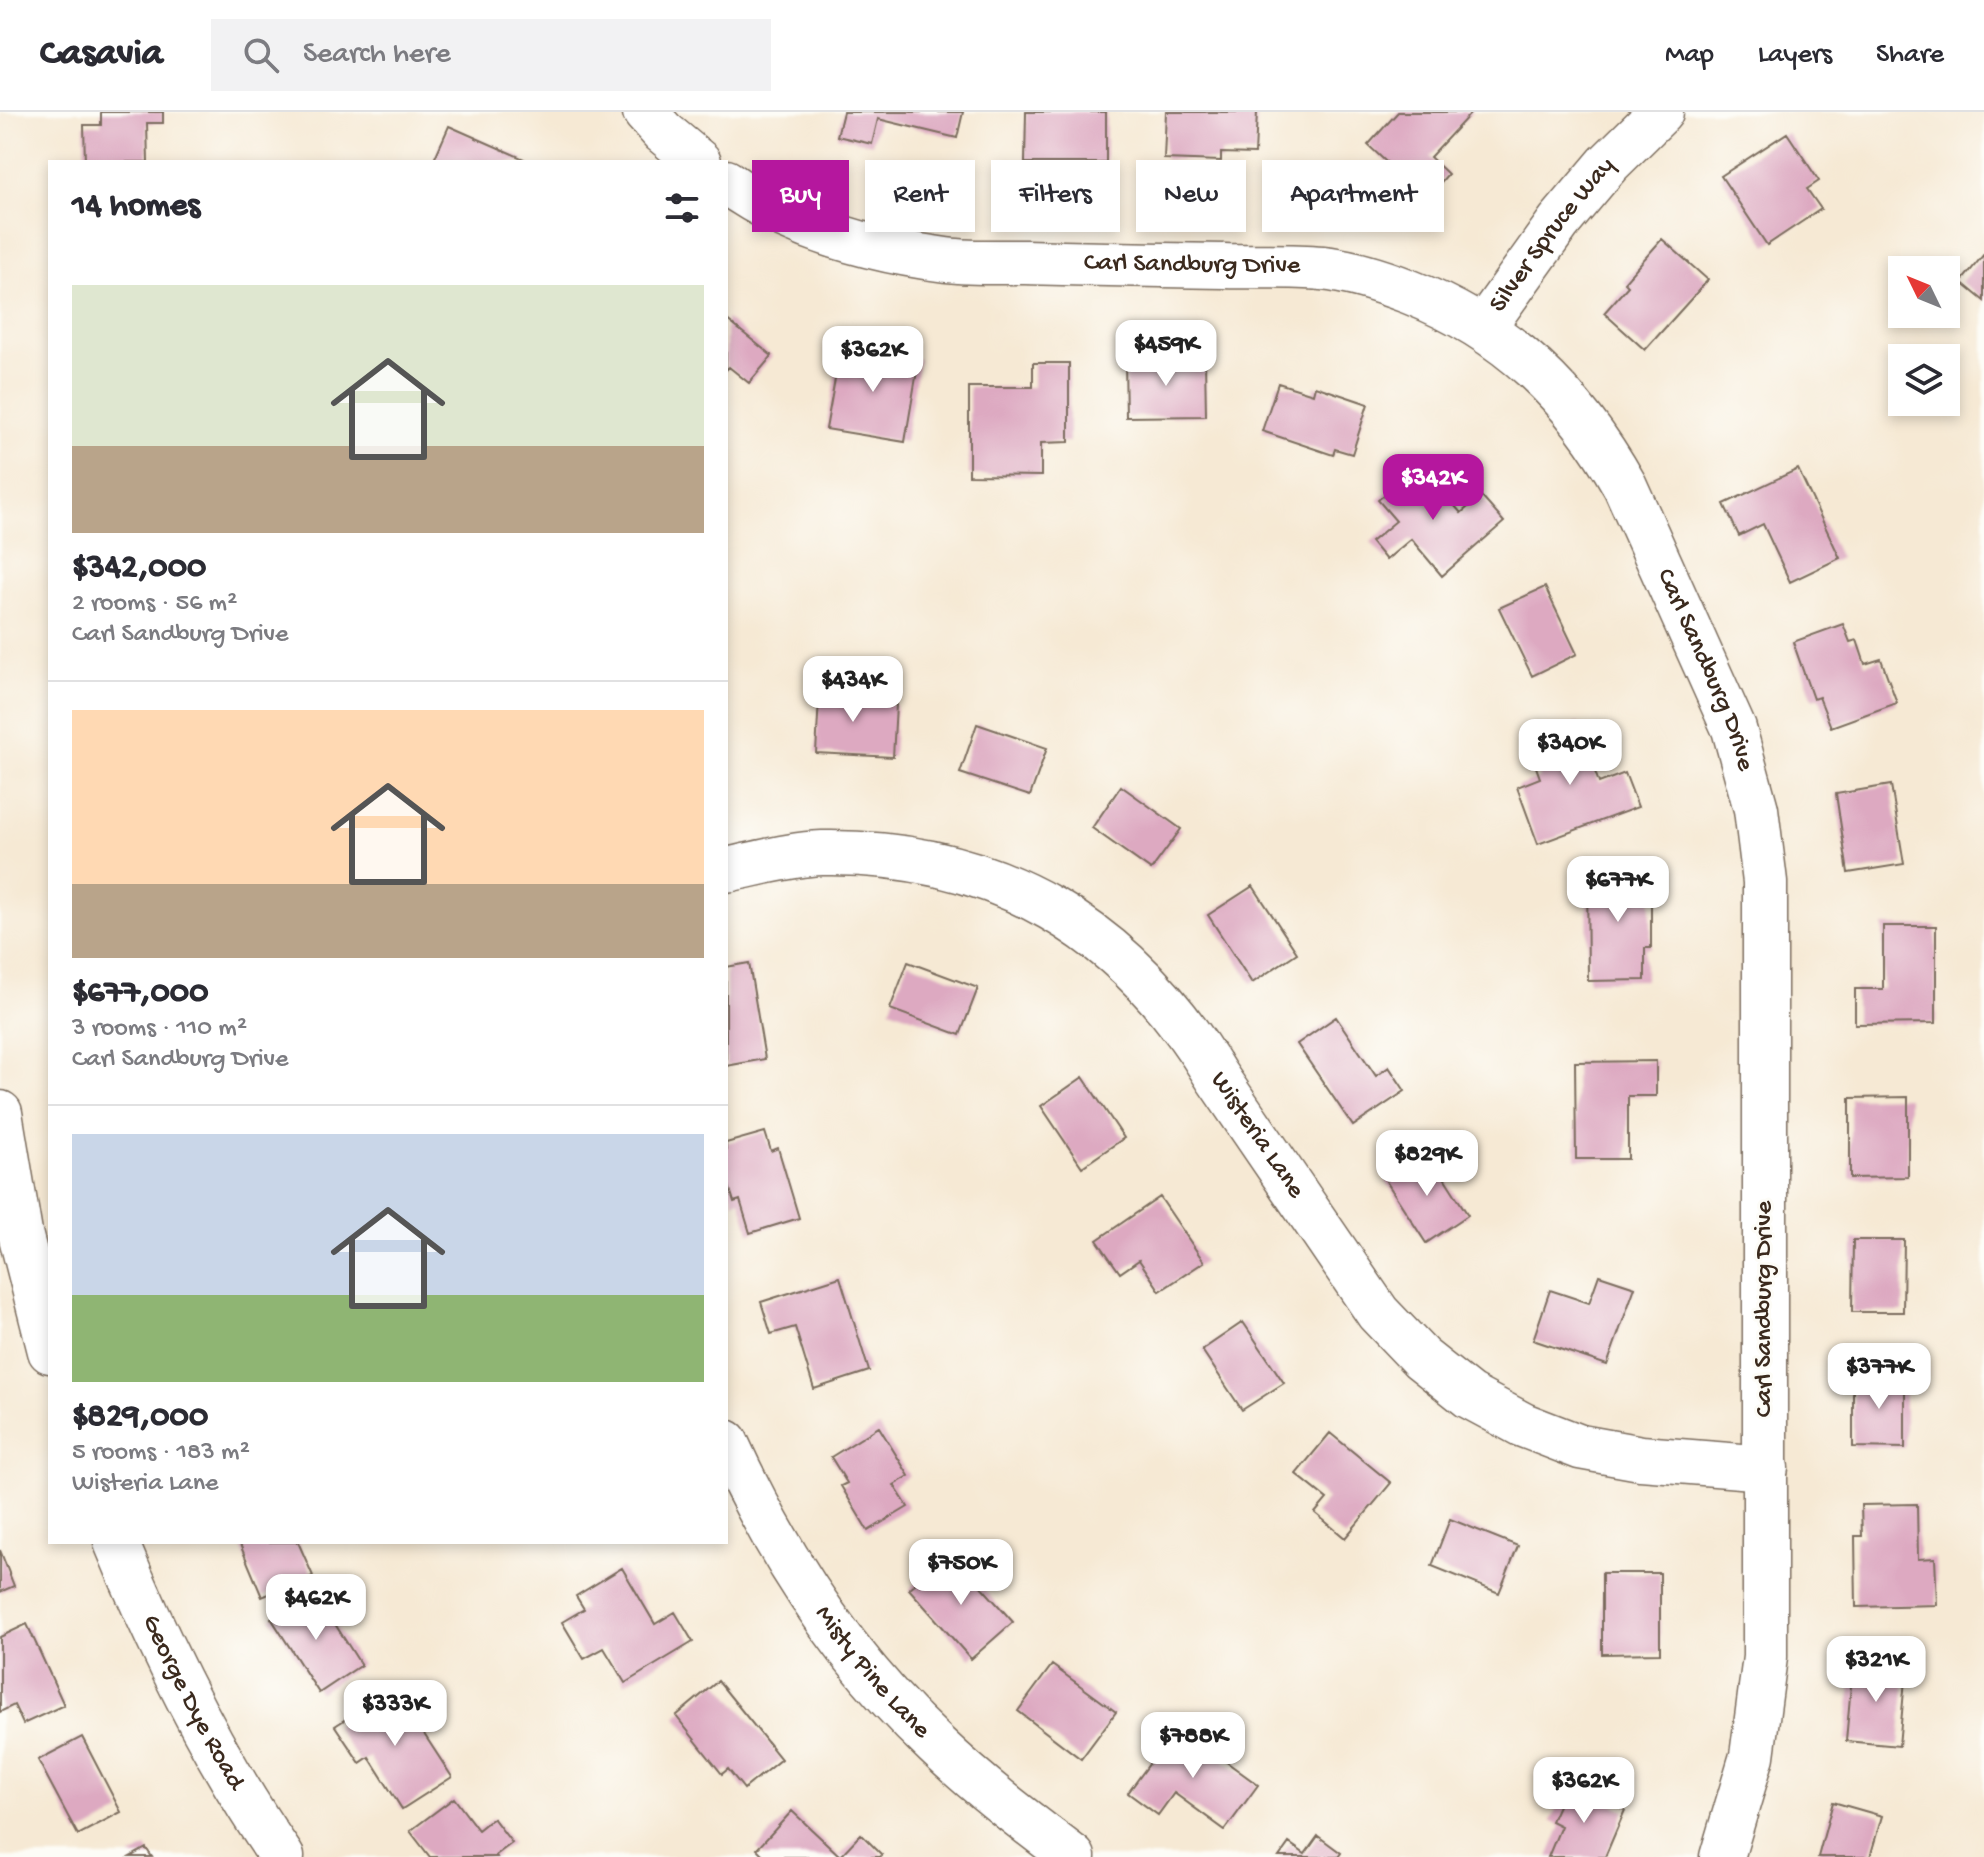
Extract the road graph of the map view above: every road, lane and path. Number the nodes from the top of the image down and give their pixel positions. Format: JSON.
{"nodes":[{"id":1,"x":645,"y":112,"type":"edge"},
{"id":2,"x":1661,"y":112,"type":"edge"},
{"id":3,"x":686,"y":158,"type":"edge"},
{"id":4,"x":728,"y":183,"type":"edge"},
{"id":5,"x":1483,"y":328,"type":"junction"},
{"id":6,"x":728,"y":870,"type":"edge"},
{"id":7,"x":0,"y":1113,"type":"edge"},
{"id":8,"x":23,"y":1232,"type":"edge"},
{"id":9,"x":48,"y":1342,"type":"edge"},
{"id":10,"x":728,"y":1446,"type":"edge"},
{"id":11,"x":1766,"y":1468,"type":"junction"},
{"id":12,"x":117,"y":1544,"type":"edge"},
{"id":13,"x":282,"y":1857,"type":"edge"},
{"id":14,"x":1073,"y":1857,"type":"edge"},
{"id":15,"x":1722,"y":1857,"type":"edge"}],
"edges":[{"from":1,"to":3,"type":"street"},
{"from":2,"to":5,"type":"street","name":"Silver Spruce Way"},
{"from":4,"to":5,"type":"street","name":"Carl Sandburg Drive"},
{"from":5,"to":11,"type":"street","name":"Carl Sandburg Drive"},
{"from":6,"to":11,"type":"street","name":"Wisteria Lane"},
{"from":7,"to":8,"type":"street"},
{"from":8,"to":9,"type":"street"},
{"from":10,"to":14,"type":"street","name":"Misty Pine Lane"},
{"from":11,"to":15,"type":"street","name":"Carl Sandburg Drive"},
{"from":12,"to":13,"type":"street","name":"George Dye Road"}]}
